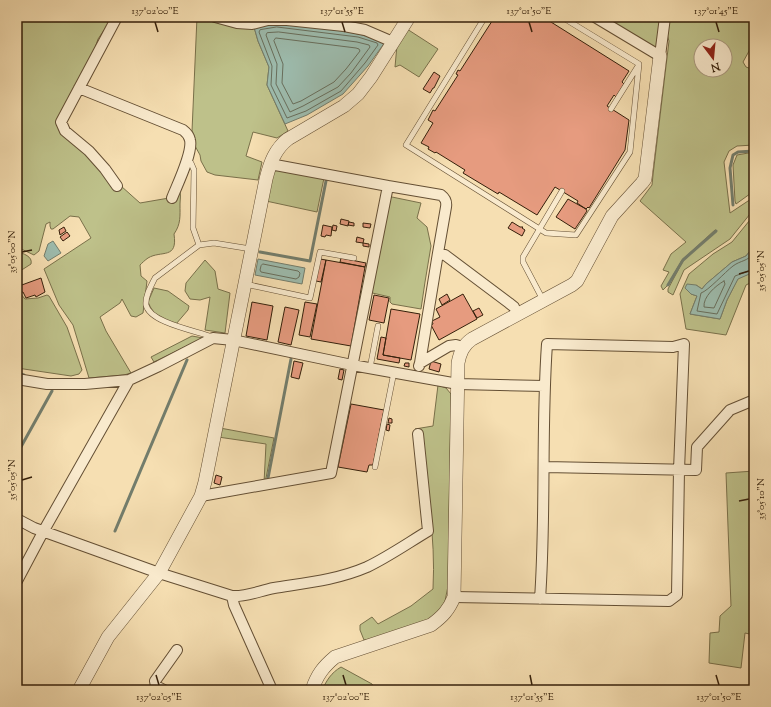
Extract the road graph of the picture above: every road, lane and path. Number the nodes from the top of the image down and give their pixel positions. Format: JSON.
{"nodes":[{"id":1,"x":117,"y":17,"type":"edge"},
{"id":2,"x":215,"y":17,"type":"edge"},
{"id":3,"x":485,"y":17,"type":"edge"},
{"id":4,"x":562,"y":17,"type":"edge"},
{"id":5,"x":595,"y":17,"type":"edge"},
{"id":6,"x":665,"y":17,"type":"edge"},
{"id":7,"x":287,"y":18,"type":"edge"},
{"id":8,"x":406,"y":18,"type":"edge"},
{"id":9,"x":393,"y":42,"type":"junction"},
{"id":10,"x":660,"y":56,"type":"junction"},
{"id":11,"x":639,"y":64,"type":"junction"},
{"id":12,"x":79,"y":88,"type":"junction"},
{"id":13,"x":611,"y":109,"type":"dead end"},
{"id":14,"x":188,"y":159,"type":"junction"},
{"id":15,"x":270,"y":164,"type":"junction"},
{"id":16,"x":117,"y":186,"type":"dead end"},
{"id":17,"x":388,"y":186,"type":"junction"},
{"id":18,"x":562,"y":191,"type":"dead end"},
{"id":19,"x":172,"y":198,"type":"dead end"},
{"id":20,"x":539,"y":229,"type":"junction"},
{"id":21,"x":199,"y":245,"type":"junction"},
{"id":22,"x":251,"y":249,"type":"junction"},
{"id":23,"x":438,"y":253,"type":"junction"},
{"id":24,"x":354,"y":258,"type":"dead end"},
{"id":25,"x":244,"y":284,"type":"junction"},
{"id":26,"x":543,"y":300,"type":"junction"},
{"id":27,"x":517,"y":314,"type":"junction"},
{"id":28,"x":378,"y":326,"type":"dead end"},
{"id":29,"x":213,"y":338,"type":"junction"},
{"id":30,"x":233,"y":340,"type":"junction"},
{"id":31,"x":463,"y":347,"type":"junction"},
{"id":32,"x":420,"y":363,"type":"junction"},
{"id":33,"x":352,"y":365,"type":"junction"},
{"id":34,"x":370,"y":368,"type":"junction"},
{"id":35,"x":394,"y":372,"type":"junction"},
{"id":36,"x":417,"y":376,"type":"junction"},
{"id":37,"x":17,"y":379,"type":"edge"},
{"id":38,"x":129,"y":380,"type":"junction"},
{"id":39,"x":458,"y":384,"type":"junction"},
{"id":40,"x":544,"y":386,"type":"junction"},
{"id":41,"x":754,"y":400,"type":"edge"},
{"id":42,"x":418,"y":434,"type":"dead end"},
{"id":43,"x":376,"y":467,"type":"dead end"},
{"id":44,"x":545,"y":467,"type":"junction"},
{"id":45,"x":679,"y":470,"type":"junction"},
{"id":46,"x":201,"y":496,"type":"junction"},
{"id":47,"x":17,"y":519,"type":"edge"},
{"id":48,"x":43,"y":532,"type":"junction"},
{"id":49,"x":159,"y":573,"type":"junction"},
{"id":50,"x":17,"y":582,"type":"edge"},
{"id":51,"x":232,"y":596,"type":"junction"},
{"id":52,"x":454,"y":597,"type":"junction"},
{"id":53,"x":540,"y":599,"type":"junction"},
{"id":54,"x":177,"y":650,"type":"dead end"},
{"id":55,"x":78,"y":690,"type":"edge"},
{"id":56,"x":164,"y":690,"type":"edge"},
{"id":57,"x":272,"y":690,"type":"edge"},
{"id":58,"x":312,"y":690,"type":"edge"}],
"edges":[{"from":1,"to":12,"type":"street"},
{"from":2,"to":7,"type":"street"},
{"from":3,"to":20,"type":"lane"},
{"from":4,"to":11,"type":"lane"},
{"from":5,"to":10,"type":"street"},
{"from":6,"to":10,"type":"street"},
{"from":7,"to":9,"type":"street"},
{"from":8,"to":9,"type":"street"},
{"from":9,"to":15,"type":"street"},
{"from":10,"to":26,"type":"street"},
{"from":11,"to":13,"type":"lane"},
{"from":11,"to":20,"type":"lane"},
{"from":12,"to":14,"type":"street"},
{"from":12,"to":16,"type":"street"},
{"from":14,"to":19,"type":"street"},
{"from":14,"to":21,"type":"lane"},
{"from":15,"to":17,"type":"street"},
{"from":15,"to":22,"type":"street"},
{"from":17,"to":23,"type":"street"},
{"from":17,"to":33,"type":"street"},
{"from":18,"to":20,"type":"lane"},
{"from":20,"to":26,"type":"lane"},
{"from":21,"to":22,"type":"lane"},
{"from":21,"to":29,"type":"lane"},
{"from":22,"to":25,"type":"street"},
{"from":23,"to":27,"type":"street"},
{"from":23,"to":32,"type":"street"},
{"from":24,"to":25,"type":"lane"},
{"from":25,"to":30,"type":"street"},
{"from":26,"to":27,"type":"street"},
{"from":27,"to":31,"type":"street"},
{"from":28,"to":34,"type":"lane"},
{"from":29,"to":30,"type":"street"},
{"from":29,"to":38,"type":"street"},
{"from":30,"to":33,"type":"street"},
{"from":30,"to":46,"type":"street"},
{"from":31,"to":32,"type":"street"},
{"from":31,"to":39,"type":"street"},
{"from":32,"to":36,"type":"street"},
{"from":33,"to":34,"type":"street"},
{"from":33,"to":46,"type":"street"},
{"from":34,"to":35,"type":"street"},
{"from":35,"to":36,"type":"street"},
{"from":35,"to":43,"type":"lane"},
{"from":36,"to":39,"type":"street"},
{"from":37,"to":38,"type":"street"},
{"from":38,"to":48,"type":"street"},
{"from":39,"to":40,"type":"street"},
{"from":39,"to":52,"type":"street"},
{"from":40,"to":44,"type":"street"},
{"from":40,"to":45,"type":"street"},
{"from":41,"to":45,"type":"street"},
{"from":42,"to":51,"type":"street"},
{"from":44,"to":45,"type":"street"},
{"from":44,"to":53,"type":"street"},
{"from":45,"to":53,"type":"street"},
{"from":46,"to":49,"type":"street"},
{"from":47,"to":48,"type":"street"},
{"from":48,"to":49,"type":"street"},
{"from":48,"to":50,"type":"street"},
{"from":49,"to":51,"type":"street"},
{"from":49,"to":55,"type":"street"},
{"from":51,"to":57,"type":"street"},
{"from":52,"to":53,"type":"street"},
{"from":52,"to":58,"type":"street"},
{"from":54,"to":56,"type":"street"}]}
